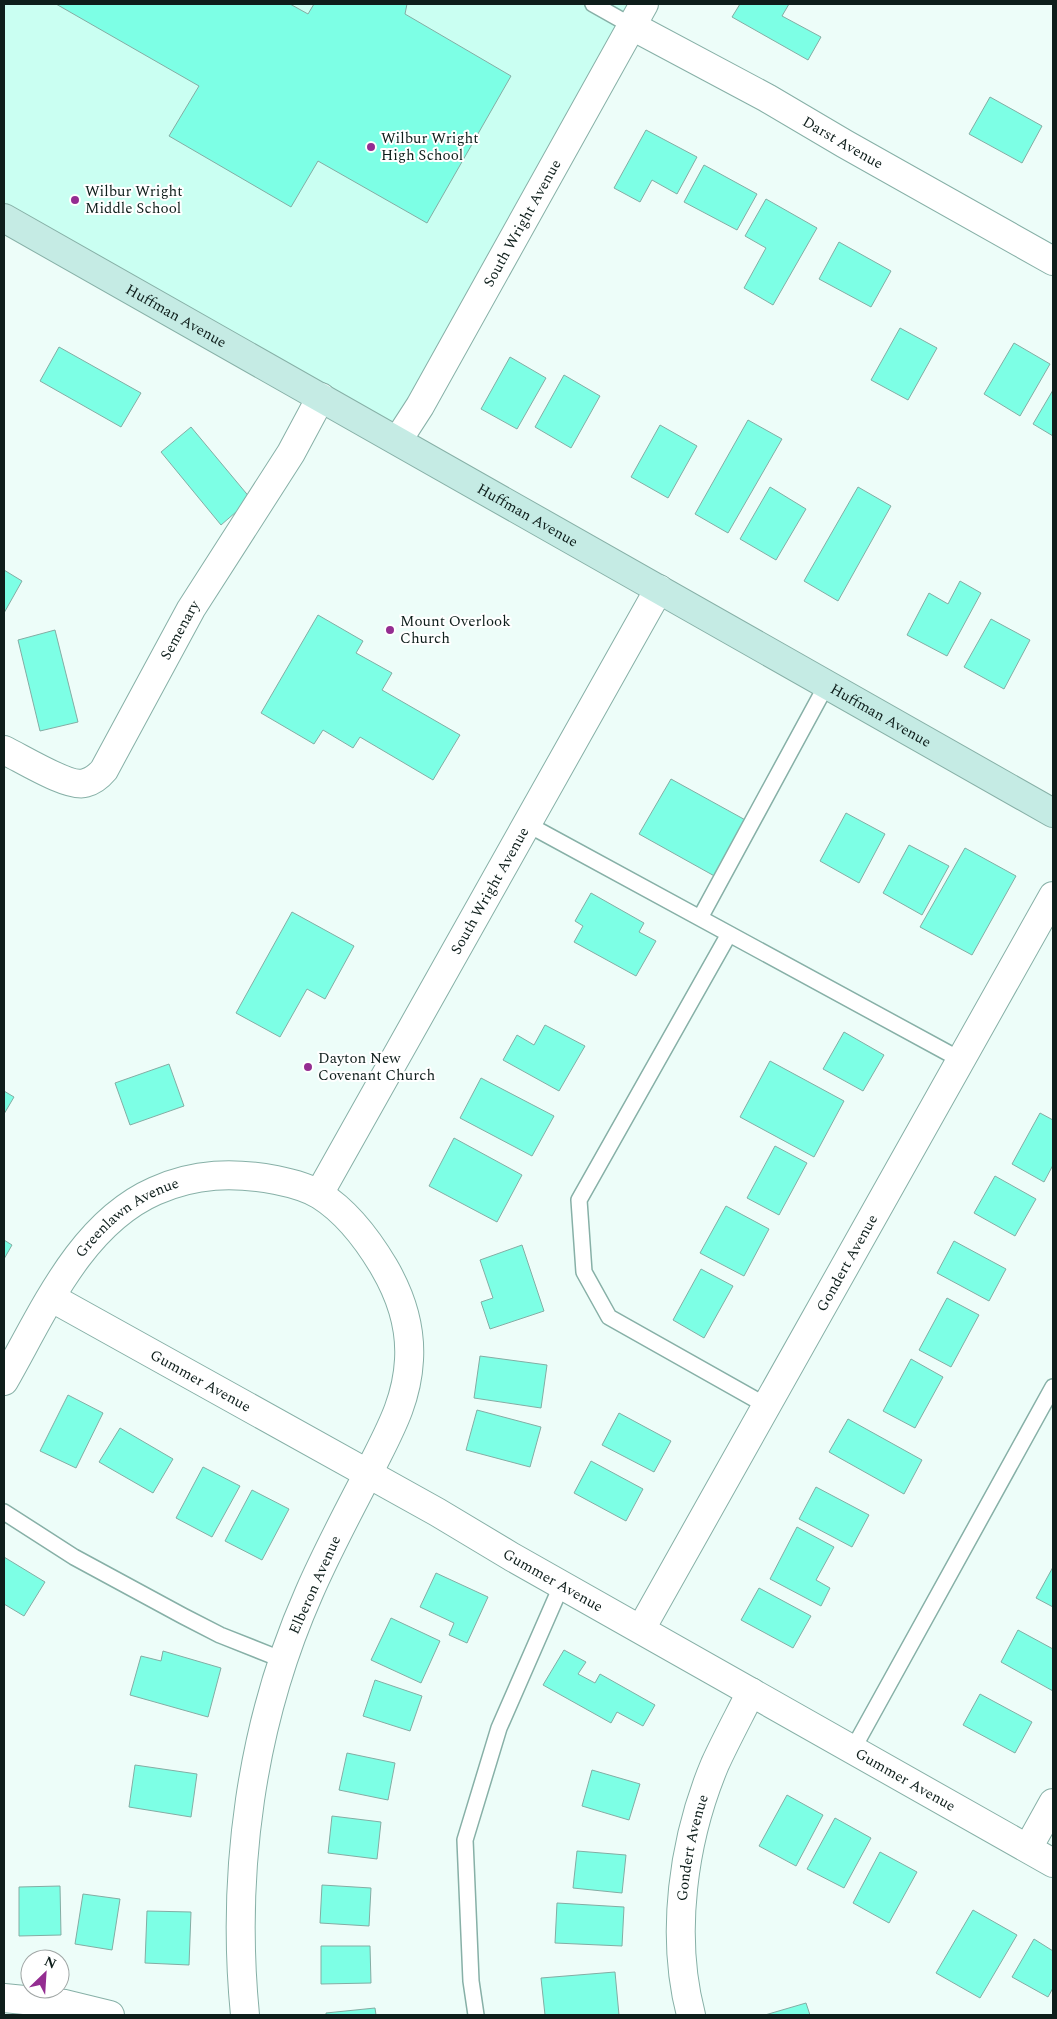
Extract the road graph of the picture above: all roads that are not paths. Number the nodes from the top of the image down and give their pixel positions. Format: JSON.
{"nodes":[{"id":1,"x":593,"y":4,"type":"edge"},
{"id":2,"x":638,"y":15,"type":"edge"},
{"id":3,"x":4,"y":218,"type":"edge"},
{"id":4,"x":1053,"y":261,"type":"edge"},
{"id":5,"x":321,"y":397,"type":"junction"},
{"id":6,"x":398,"y":440,"type":"junction"},
{"id":7,"x":659,"y":589,"type":"junction"},
{"id":8,"x":827,"y":684,"type":"junction"},
{"id":9,"x":4,"y":750,"type":"edge"},
{"id":10,"x":1053,"y":812,"type":"edge"},
{"id":11,"x":527,"y":824,"type":"junction"},
{"id":12,"x":1053,"y":896,"type":"edge"},
{"id":13,"x":700,"y":918,"type":"junction"},
{"id":14,"x":729,"y":934,"type":"junction"},
{"id":15,"x":961,"y":1060,"type":"junction"},
{"id":16,"x":319,"y":1194,"type":"junction"},
{"id":17,"x":52,"y":1298,"type":"junction"},
{"id":18,"x":4,"y":1381,"type":"edge"},
{"id":19,"x":1053,"y":1387,"type":"edge"},
{"id":20,"x":767,"y":1406,"type":"junction"},
{"id":21,"x":368,"y":1474,"type":"junction"},
{"id":22,"x":4,"y":1512,"type":"edge"},
{"id":23,"x":562,"y":1584,"type":"junction"},
{"id":24,"x":641,"y":1629,"type":"junction"},
{"id":25,"x":283,"y":1660,"type":"junction"},
{"id":26,"x":751,"y":1692,"type":"junction"},
{"id":27,"x":853,"y":1749,"type":"junction"},
{"id":28,"x":1053,"y":1803,"type":"edge"},
{"id":29,"x":1028,"y":1848,"type":"junction"},
{"id":30,"x":1053,"y":1863,"type":"edge"},
{"id":31,"x":4,"y":1998,"type":"edge"},
{"id":32,"x":110,"y":2015,"type":"edge"},
{"id":33,"x":244,"y":2015,"type":"edge"},
{"id":34,"x":476,"y":2015,"type":"edge"},
{"id":35,"x":691,"y":2015,"type":"edge"}],
"edges":[{"from":1,"to":2,"type":"lane"},
{"from":2,"to":4,"type":"street","name":"Darst Avenue"},
{"from":2,"to":6,"type":"street","name":"South Wright Avenue"},
{"from":3,"to":5,"type":"street","name":"Huffman Avenue"},
{"from":5,"to":6,"type":"street","name":"Huffman Avenue"},
{"from":5,"to":9,"type":"street","name":"Semenary"},
{"from":6,"to":7,"type":"street","name":"Huffman Avenue"},
{"from":7,"to":8,"type":"street","name":"Huffman Avenue"},
{"from":7,"to":11,"type":"street","name":"South Wright Avenue"},
{"from":8,"to":10,"type":"street","name":"Huffman Avenue"},
{"from":8,"to":13,"type":"lane"},
{"from":11,"to":13,"type":"lane"},
{"from":11,"to":16,"type":"street","name":"South Wright Avenue"},
{"from":12,"to":15,"type":"street","name":"Gondert Avenue"},
{"from":13,"to":14,"type":"lane"},
{"from":14,"to":15,"type":"lane"},
{"from":14,"to":20,"type":"lane"},
{"from":15,"to":20,"type":"street","name":"Gondert Avenue"},
{"from":16,"to":17,"type":"street","name":"Greenlawn Avenue"},
{"from":16,"to":21,"type":"street","name":"Elberon Avenue"},
{"from":17,"to":18,"type":"street","name":"Greenlawn Avenue"},
{"from":17,"to":21,"type":"street","name":"Gummer Avenue"},
{"from":19,"to":27,"type":"lane"},
{"from":20,"to":24,"type":"street","name":"Gondert Avenue"},
{"from":21,"to":23,"type":"street","name":"Gummer Avenue"},
{"from":21,"to":25,"type":"street","name":"Elberon Avenue"},
{"from":22,"to":25,"type":"lane"},
{"from":23,"to":24,"type":"street","name":"Gummer Avenue"},
{"from":23,"to":34,"type":"lane"},
{"from":24,"to":26,"type":"street","name":"Gummer Avenue"},
{"from":25,"to":33,"type":"street","name":"Elberon Avenue"},
{"from":26,"to":27,"type":"street","name":"Gummer Avenue"},
{"from":26,"to":35,"type":"street","name":"Gondert Avenue"},
{"from":27,"to":29,"type":"street","name":"Gummer Avenue"},
{"from":28,"to":29,"type":"street"},
{"from":29,"to":30,"type":"street","name":"Gummer Avenue"},
{"from":31,"to":32,"type":"street"}]}
